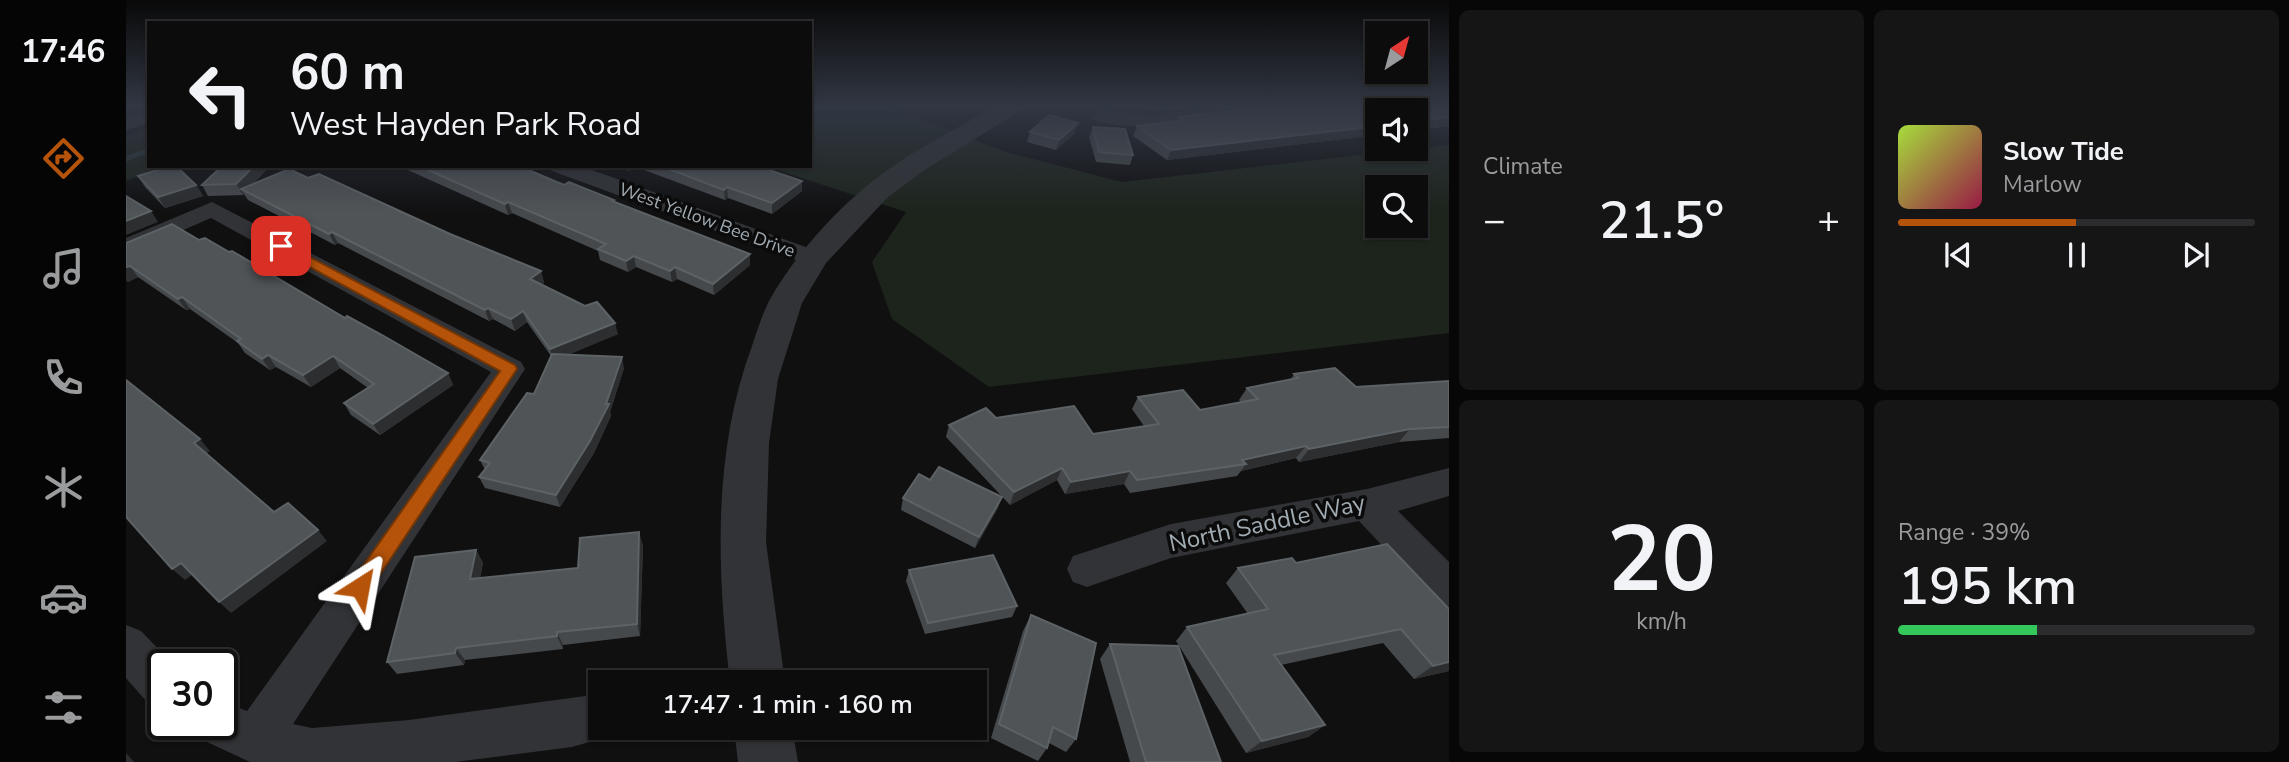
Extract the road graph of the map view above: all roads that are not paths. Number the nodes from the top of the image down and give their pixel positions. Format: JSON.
{"nodes":[{"id":1,"x":954,"y":142,"type":"edge"},
{"id":2,"x":566,"y":168,"type":"edge"},
{"id":3,"x":126,"y":247,"type":"edge"},
{"id":4,"x":813,"y":258,"type":"junction"},
{"id":5,"x":1449,"y":482,"type":"edge"},
{"id":6,"x":1367,"y":504,"type":"junction"},
{"id":7,"x":1087,"y":569,"type":"dead end"},
{"id":8,"x":1449,"y":589,"type":"edge"},
{"id":9,"x":126,"y":646,"type":"edge"},
{"id":10,"x":147,"y":669,"type":"edge"},
{"id":11,"x":756,"y":670,"type":"edge"},
{"id":12,"x":588,"y":719,"type":"edge"},
{"id":13,"x":239,"y":732,"type":"edge"},
{"id":14,"x":765,"y":740,"type":"edge"},
{"id":15,"x":768,"y":762,"type":"edge"}],
"edges":[{"from":1,"to":4,"type":"street"},
{"from":2,"to":4,"type":"street","name":"West Yellow Bee Drive"},
{"from":3,"to":13,"type":"street"},
{"from":4,"to":11,"type":"street"},
{"from":5,"to":6,"type":"street","name":"North Saddle Way"},
{"from":6,"to":7,"type":"street","name":"North Saddle Way"},
{"from":6,"to":8,"type":"street"},
{"from":9,"to":10,"type":"street"},
{"from":12,"to":13,"type":"street"},
{"from":14,"to":15,"type":"street"}]}
